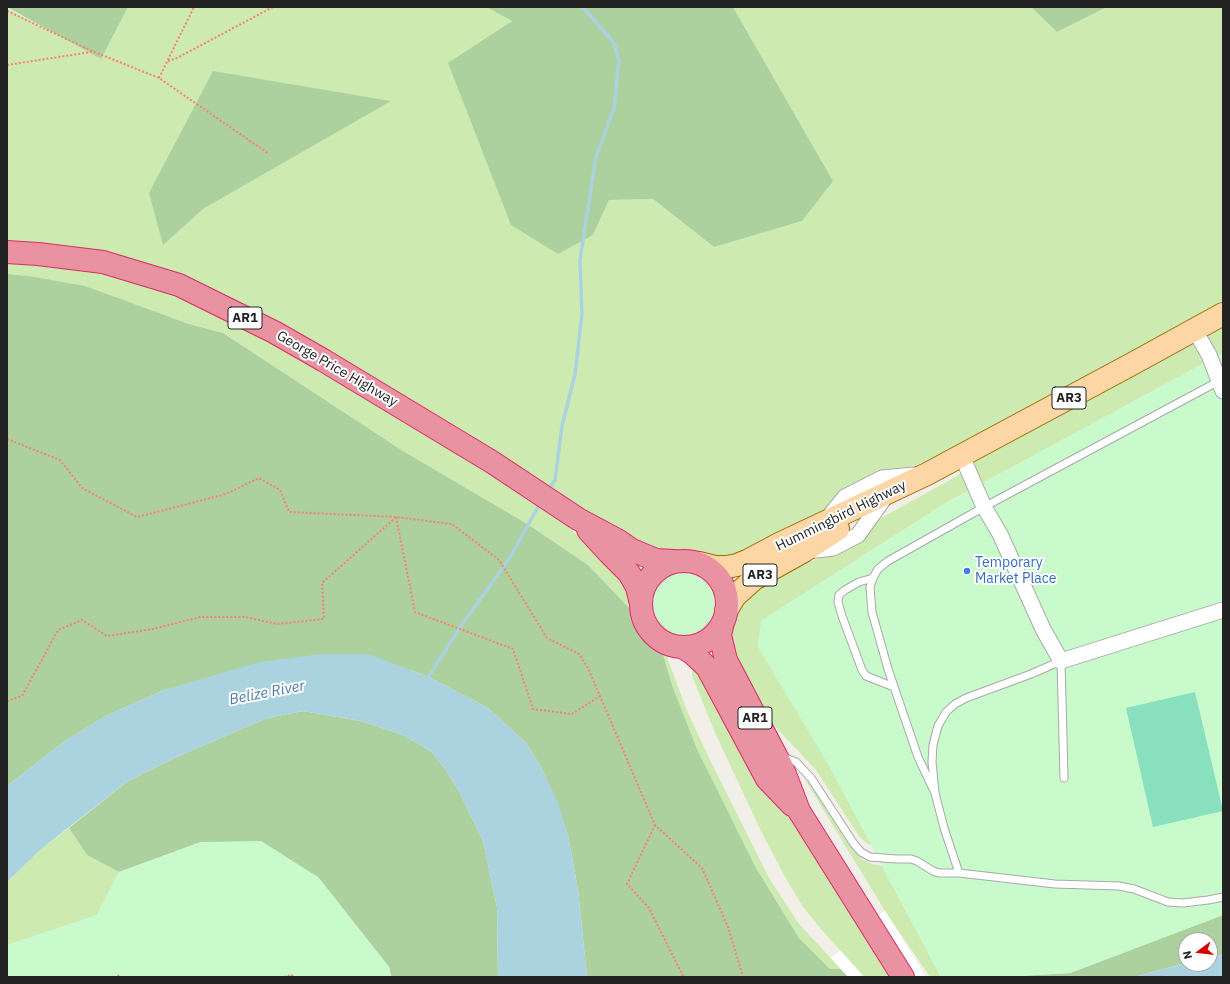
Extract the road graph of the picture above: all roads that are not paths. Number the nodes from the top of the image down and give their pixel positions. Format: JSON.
{"nodes":[{"id":1,"x":7,"y":252,"type":"edge"},
{"id":2,"x":1223,"y":314,"type":"edge"},
{"id":3,"x":1194,"y":329,"type":"junction"},
{"id":4,"x":1220,"y":376,"type":"edge"},
{"id":5,"x":962,"y":456,"type":"junction"},
{"id":6,"x":921,"y":477,"type":"junction"},
{"id":7,"x":984,"y":508,"type":"junction"},
{"id":8,"x":578,"y":519,"type":"junction"},
{"id":9,"x":674,"y":561,"type":"junction"},
{"id":10,"x":699,"y":563,"type":"junction"},
{"id":11,"x":873,"y":578,"type":"junction"},
{"id":12,"x":640,"y":600,"type":"junction"},
{"id":13,"x":1223,"y":610,"type":"edge"},
{"id":14,"x":724,"y":616,"type":"junction"},
{"id":15,"x":682,"y":647,"type":"junction"},
{"id":16,"x":1061,"y":661,"type":"junction"},
{"id":17,"x":894,"y":687,"type":"junction"},
{"id":18,"x":775,"y":754,"type":"junction"},
{"id":19,"x":1064,"y":778,"type":"dead end"},
{"id":20,"x":935,"y":792,"type":"junction"},
{"id":21,"x":799,"y":812,"type":"junction"},
{"id":22,"x":959,"y":873,"type":"junction"},
{"id":23,"x":1223,"y":897,"type":"edge"},
{"id":24,"x":903,"y":977,"type":"edge"}],
"edges":[{"from":1,"to":8,"type":"highway","name":"George Price Highway","number":"AR1"},
{"from":2,"to":3,"type":"main road","name":"Hummingbird Highway","number":"AR3"},
{"from":3,"to":4,"type":"street"},
{"from":3,"to":5,"type":"main road","name":"Hummingbird Highway","number":"AR3"},
{"from":4,"to":7,"type":"lane"},
{"from":5,"to":6,"type":"main road","name":"Hummingbird Highway","number":"AR3"},
{"from":5,"to":7,"type":"street"},
{"from":6,"to":10,"type":"main road","name":"Hummingbird Highway","number":"AR3"},
{"from":6,"to":14,"type":"main road","name":"Hummingbird Highway","number":"AR3"},
{"from":7,"to":11,"type":"lane"},
{"from":7,"to":16,"type":"street"},
{"from":8,"to":9,"type":"highway","name":"George Price Highway","number":"AR1"},
{"from":8,"to":12,"type":"highway","name":"George Price Highway","number":"AR1"},
{"from":9,"to":10,"type":"highway"},
{"from":9,"to":12,"type":"highway"},
{"from":10,"to":14,"type":"highway"},
{"from":11,"to":17,"type":"lane"},
{"from":11,"to":17,"type":"lane"},
{"from":12,"to":15,"type":"highway"},
{"from":13,"to":16,"type":"street"},
{"from":14,"to":15,"type":"highway"},
{"from":14,"to":18,"type":"highway","number":"AR1"},
{"from":15,"to":21,"type":"highway","number":"AR1"},
{"from":16,"to":19,"type":"lane"},
{"from":16,"to":20,"type":"lane"},
{"from":17,"to":20,"type":"lane"},
{"from":18,"to":21,"type":"highway","number":"AR1"},
{"from":18,"to":22,"type":"lane"},
{"from":20,"to":22,"type":"lane"},
{"from":21,"to":24,"type":"highway","number":"AR1"},
{"from":22,"to":23,"type":"lane"}]}
